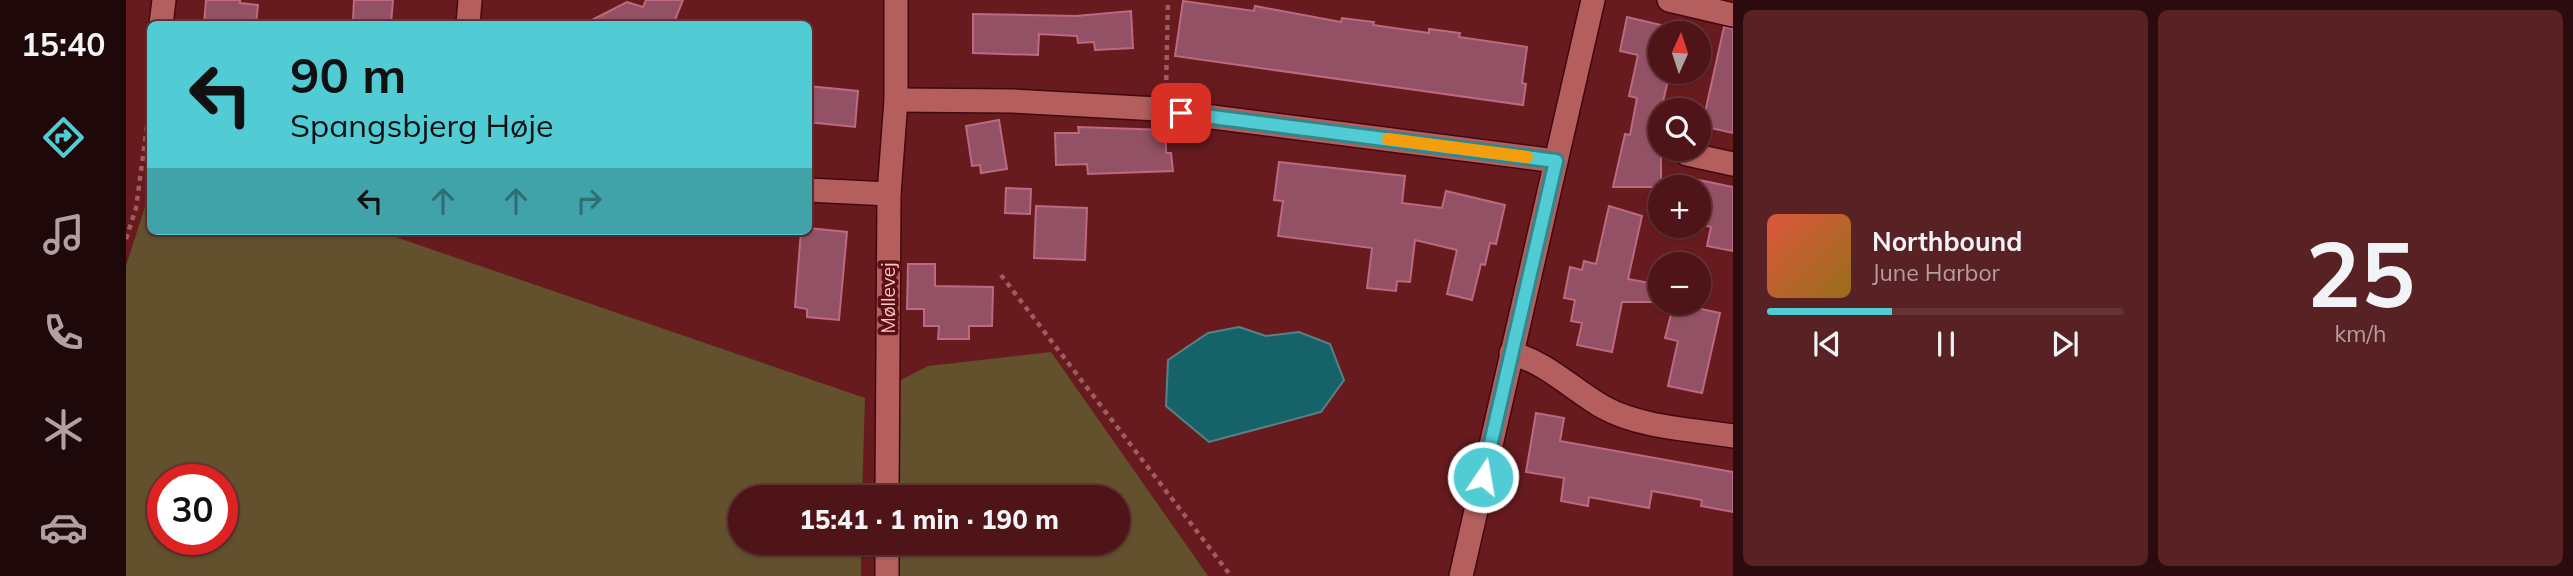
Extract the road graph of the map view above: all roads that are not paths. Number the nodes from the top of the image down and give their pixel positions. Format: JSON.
{"nodes":[{"id":1,"x":163,"y":0,"type":"edge"},
{"id":2,"x":470,"y":0,"type":"edge"},
{"id":3,"x":896,"y":0,"type":"edge"},
{"id":4,"x":1593,"y":0,"type":"edge"},
{"id":5,"x":1669,"y":0,"type":"edge"},
{"id":6,"x":1733,"y":15,"type":"edge"},
{"id":7,"x":161,"y":21,"type":"edge"},
{"id":8,"x":468,"y":21,"type":"edge"},
{"id":9,"x":896,"y":100,"type":"junction"},
{"id":10,"x":1711,"y":160,"type":"edge"},
{"id":11,"x":1556,"y":161,"type":"junction"},
{"id":12,"x":1733,"y":164,"type":"edge"},
{"id":13,"x":812,"y":190,"type":"edge"},
{"id":14,"x":889,"y":194,"type":"junction"},
{"id":15,"x":1511,"y":353,"type":"junction"},
{"id":16,"x":1733,"y":436,"type":"edge"},
{"id":17,"x":887,"y":485,"type":"edge"},
{"id":18,"x":887,"y":555,"type":"edge"},
{"id":19,"x":887,"y":576,"type":"edge"},
{"id":20,"x":1461,"y":576,"type":"edge"}],
"edges":[{"from":1,"to":7,"type":"street"},
{"from":2,"to":8,"type":"street"},
{"from":3,"to":9,"type":"street","name":"Møllevej"},
{"from":4,"to":11,"type":"street"},
{"from":5,"to":6,"type":"street"},
{"from":9,"to":11,"type":"street"},
{"from":9,"to":14,"type":"street","name":"Møllevej"},
{"from":10,"to":12,"type":"street"},
{"from":11,"to":15,"type":"street"},
{"from":13,"to":14,"type":"street"},
{"from":14,"to":17,"type":"street","name":"Møllevej"},
{"from":15,"to":16,"type":"street"},
{"from":15,"to":20,"type":"street"},
{"from":18,"to":19,"type":"street"}]}
